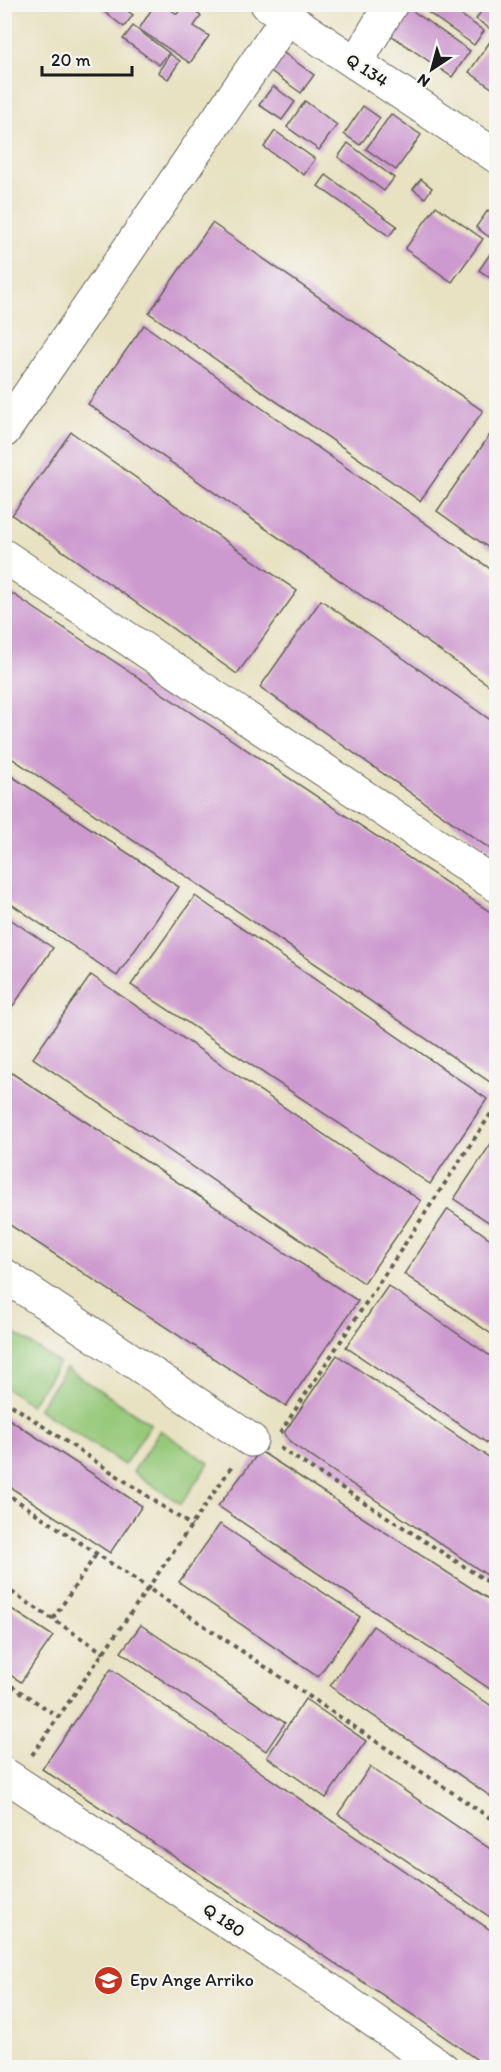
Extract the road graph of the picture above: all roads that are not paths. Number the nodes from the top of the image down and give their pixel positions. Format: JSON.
{"nodes":[{"id":1,"x":391,"y":4,"type":"edge"},
{"id":2,"x":277,"y":11,"type":"edge"},
{"id":3,"x":356,"y":63,"type":"junction"},
{"id":4,"x":496,"y":156,"type":"edge"},
{"id":5,"x":4,"y":431,"type":"edge"},
{"id":6,"x":4,"y":556,"type":"edge"},
{"id":7,"x":496,"y":885,"type":"edge"},
{"id":8,"x":4,"y":1275,"type":"edge"},
{"id":9,"x":262,"y":1442,"type":"road end"},
{"id":10,"x":8,"y":1783,"type":"edge"},
{"id":11,"x":442,"y":2067,"type":"edge"}],
"edges":[{"from":1,"to":3,"type":"street"},
{"from":2,"to":3,"type":"street","name":"Q 134"},
{"from":2,"to":5,"type":"street"},
{"from":3,"to":4,"type":"street","name":"Q 134"},
{"from":6,"to":7,"type":"street"},
{"from":8,"to":9,"type":"street"},
{"from":10,"to":11,"type":"street","name":"Q 180"}]}
